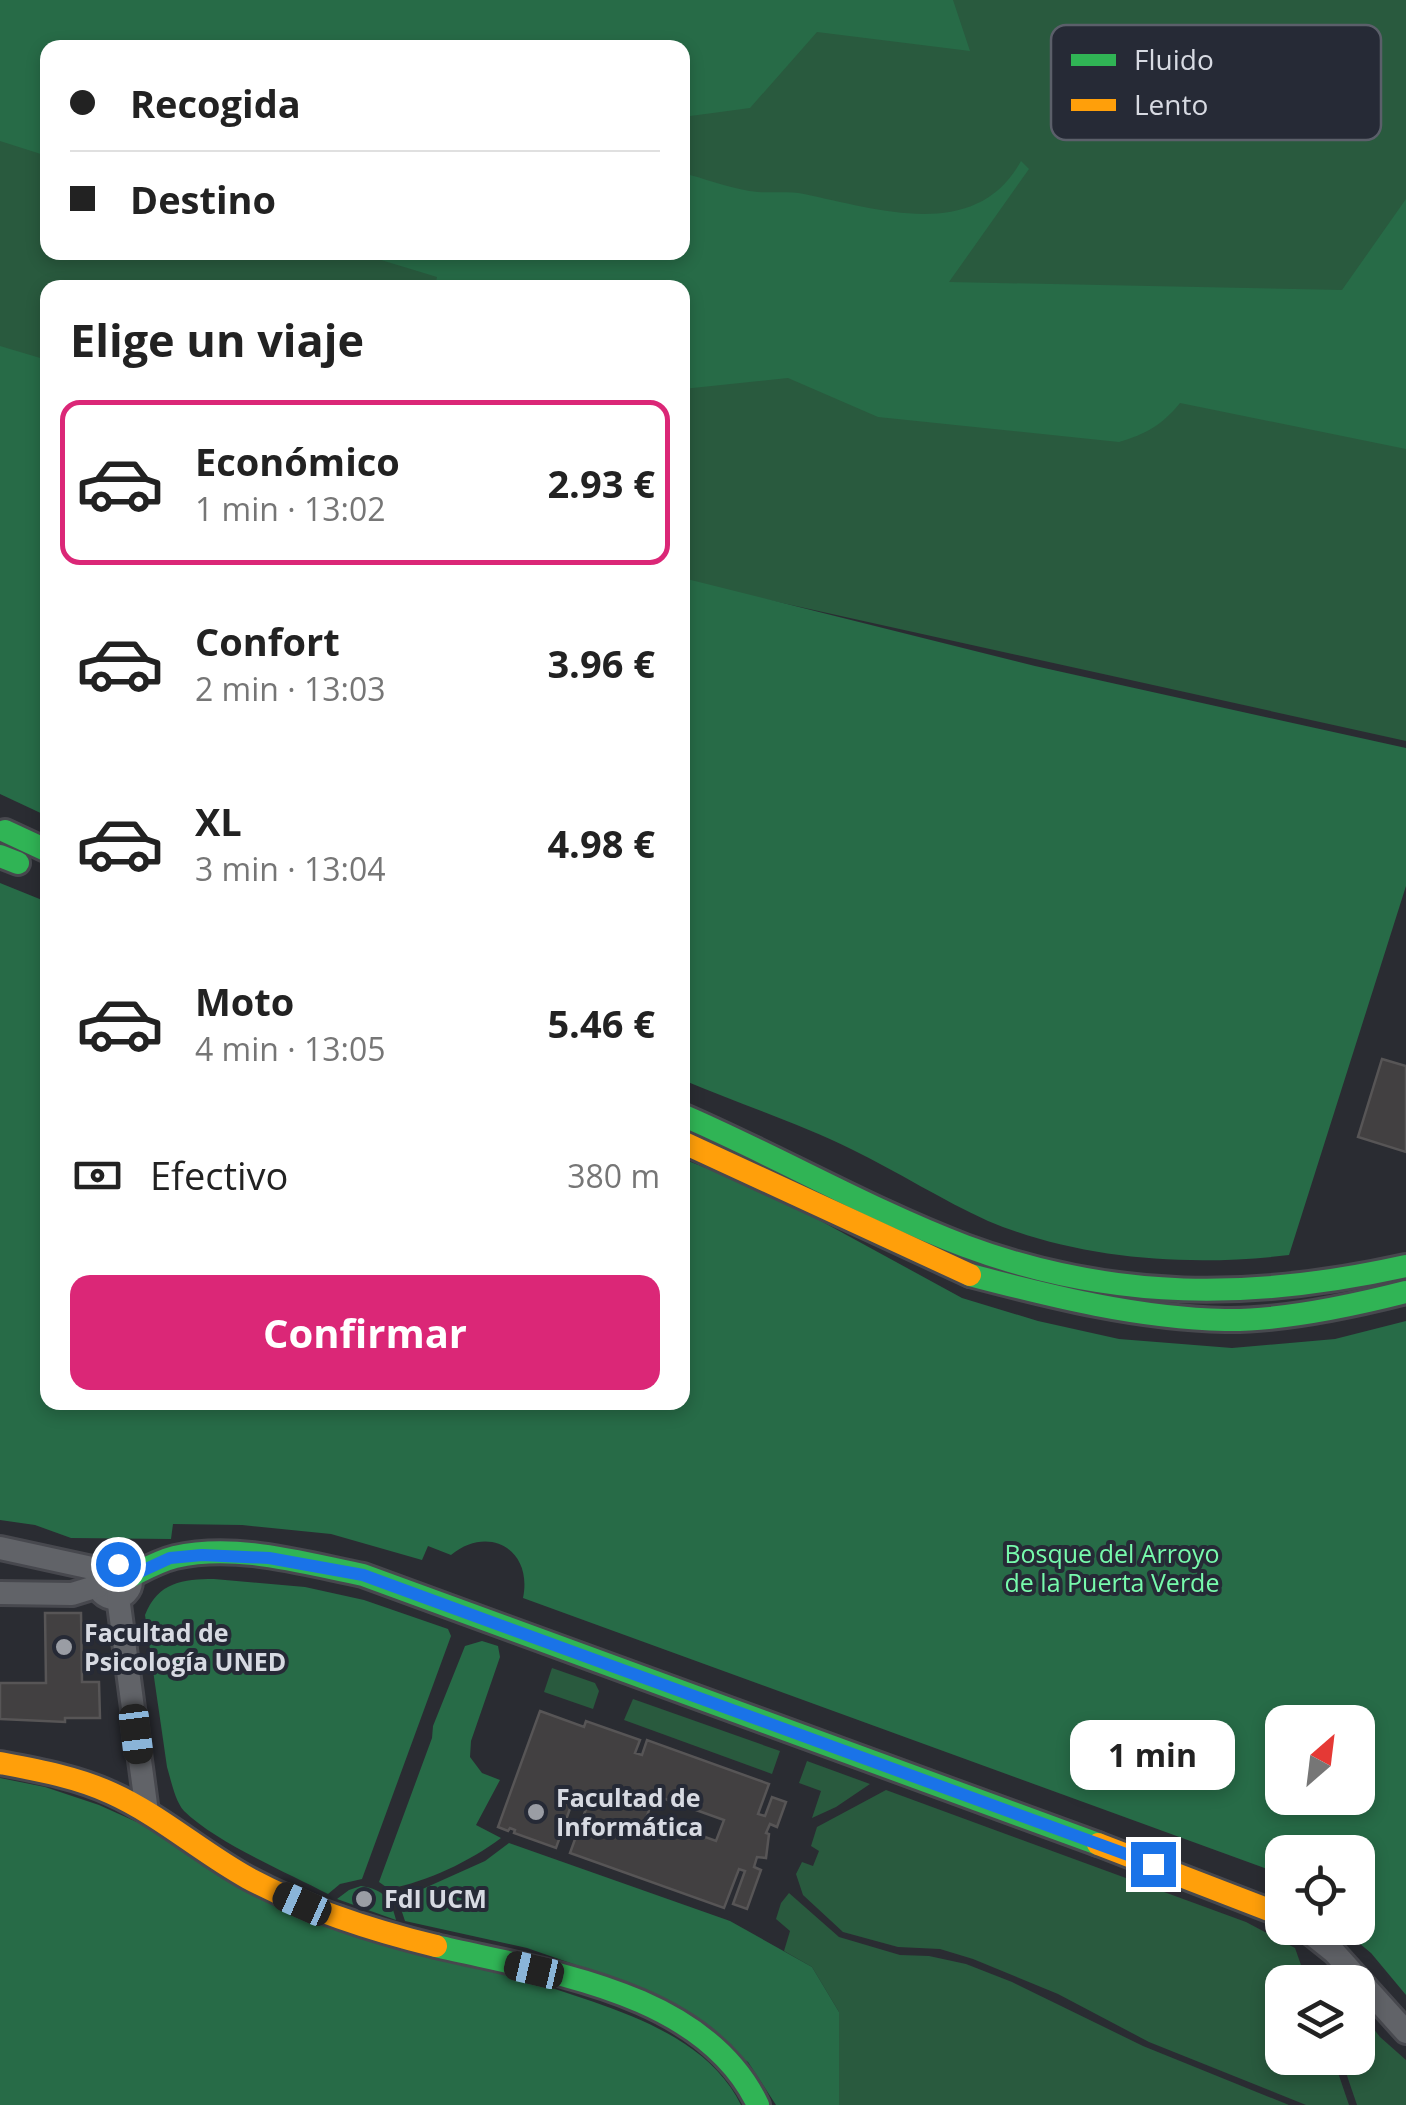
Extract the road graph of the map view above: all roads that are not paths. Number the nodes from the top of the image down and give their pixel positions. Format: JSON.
{"nodes":[{"id":1,"x":2,"y":829,"type":"edge"},
{"id":2,"x":40,"y":846,"type":"edge"},
{"id":3,"x":690,"y":1120,"type":"edge"},
{"id":4,"x":690,"y":1145,"type":"edge"},
{"id":5,"x":1406,"y":1266,"type":"edge"},
{"id":6,"x":1406,"y":1292,"type":"edge"},
{"id":7,"x":0,"y":1548,"type":"edge"},
{"id":8,"x":106,"y":1584,"type":"junction"},
{"id":9,"x":0,"y":1594,"type":"edge"},
{"id":10,"x":0,"y":1763,"type":"edge"},
{"id":11,"x":147,"y":1812,"type":"junction"},
{"id":12,"x":1265,"y":1908,"type":"edge"},
{"id":13,"x":1325,"y":1945,"type":"edge"},
{"id":14,"x":1406,"y":2032,"type":"edge"},
{"id":15,"x":758,"y":2105,"type":"edge"}],
"edges":[{"from":1,"to":2,"type":"street"},
{"from":3,"to":5,"type":"street"},
{"from":4,"to":6,"type":"street"},
{"from":7,"to":8,"type":"street"},
{"from":8,"to":9,"type":"street"},
{"from":8,"to":11,"type":"street"},
{"from":8,"to":12,"type":"street"},
{"from":10,"to":11,"type":"street"},
{"from":11,"to":15,"type":"street"},
{"from":13,"to":14,"type":"street"}]}
